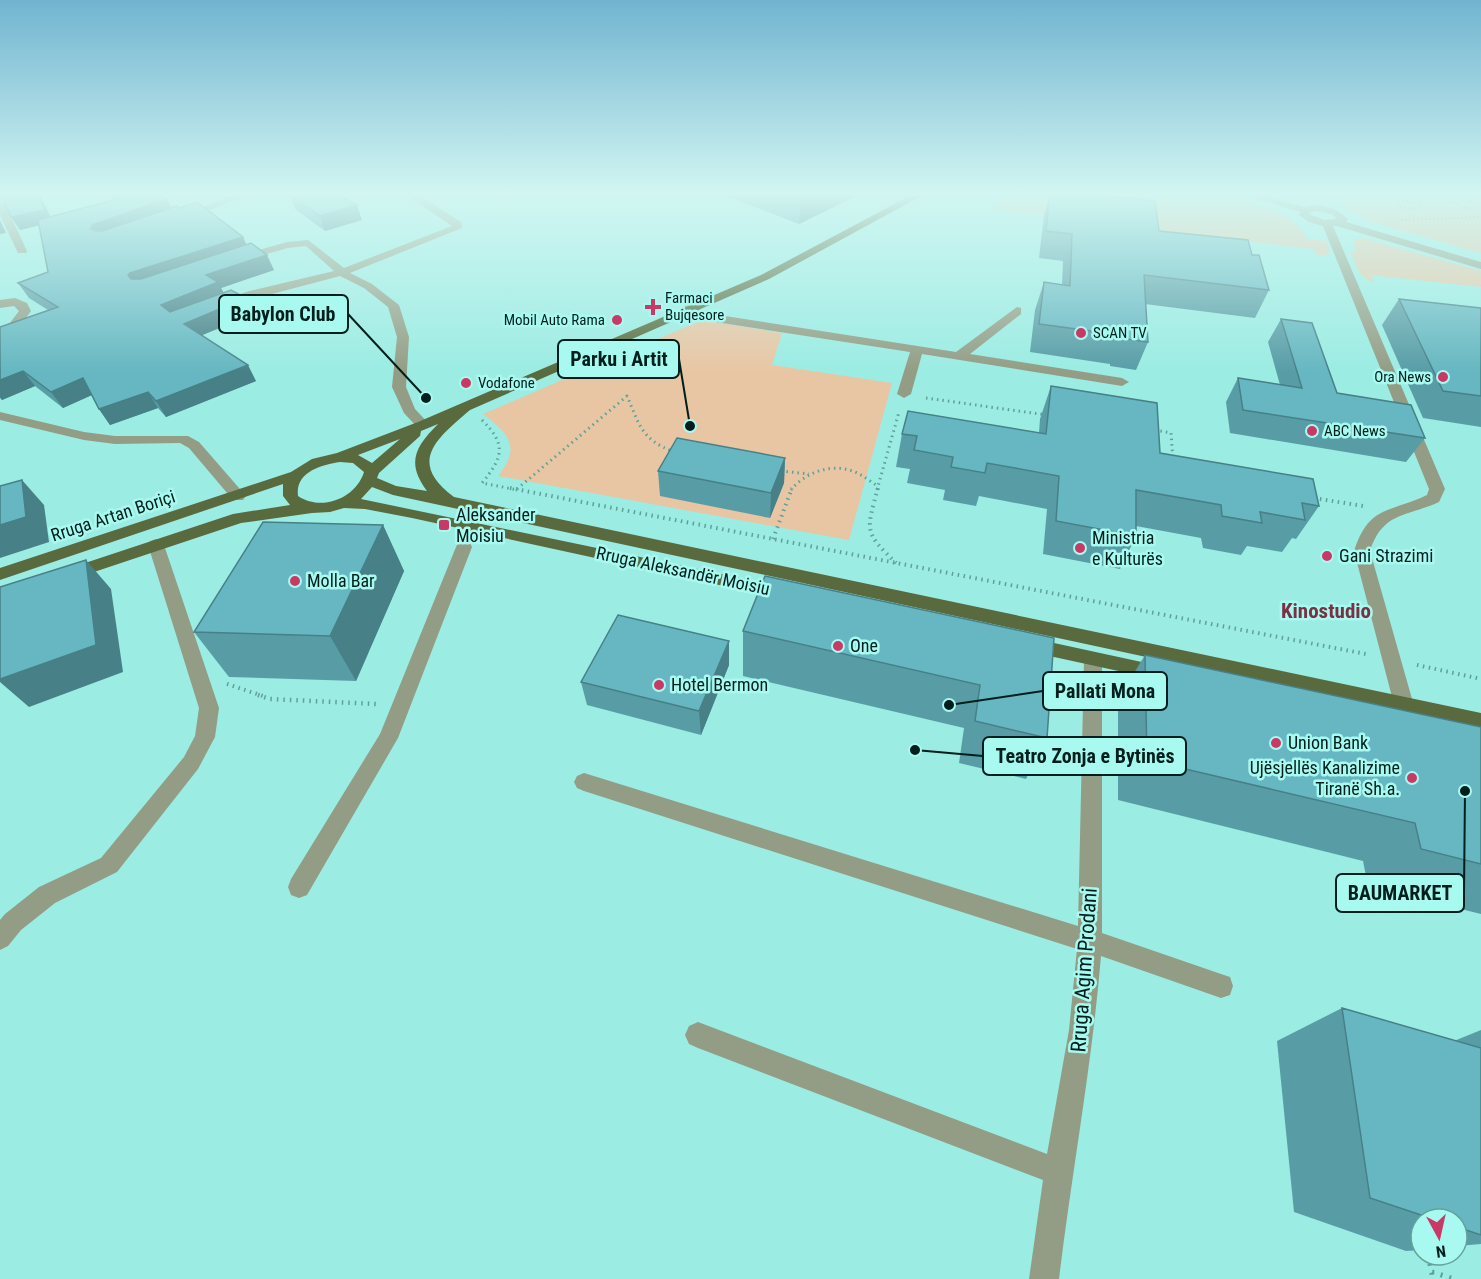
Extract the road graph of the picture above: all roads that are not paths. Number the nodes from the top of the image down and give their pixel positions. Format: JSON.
{"nodes":[{"id":1,"x":263,"y":253,"type":"edge"},
{"id":2,"x":321,"y":253,"type":"edge"},
{"id":3,"x":392,"y":253,"type":"edge"},
{"id":4,"x":814,"y":253,"type":"edge"},
{"id":5,"x":1348,"y":253,"type":"edge"},
{"id":6,"x":1437,"y":253,"type":"edge"},
{"id":7,"x":1453,"y":253,"type":"edge"},
{"id":8,"x":1481,"y":260,"type":"edge"},
{"id":9,"x":229,"y":262,"type":"edge"},
{"id":10,"x":1481,"y":266,"type":"edge"},
{"id":11,"x":342,"y":272,"type":"junction"},
{"id":12,"x":0,"y":304,"type":"edge"},
{"id":13,"x":208,"y":309,"type":"edge"},
{"id":14,"x":689,"y":309,"type":"junction"},
{"id":15,"x":1017,"y":311,"type":"dead end"},
{"id":16,"x":0,"y":345,"type":"edge"},
{"id":17,"x":917,"y":351,"type":"junction"},
{"id":18,"x":958,"y":357,"type":"junction"},
{"id":19,"x":1122,"y":382,"type":"dead end"},
{"id":20,"x":904,"y":394,"type":"road end"},
{"id":21,"x":466,"y":406,"type":"junction"},
{"id":22,"x":0,"y":416,"type":"edge"},
{"id":23,"x":423,"y":425,"type":"junction"},
{"id":24,"x":340,"y":457,"type":"junction"},
{"id":25,"x":296,"y":475,"type":"junction"},
{"id":26,"x":371,"y":476,"type":"junction"},
{"id":27,"x":238,"y":496,"type":"junction"},
{"id":28,"x":449,"y":501,"type":"junction"},
{"id":29,"x":343,"y":503,"type":"junction"},
{"id":30,"x":316,"y":507,"type":"junction"},
{"id":31,"x":156,"y":545,"type":"junction"},
{"id":32,"x":464,"y":547,"type":"dead end"},
{"id":33,"x":0,"y":574,"type":"edge"},
{"id":34,"x":53,"y":579,"type":"edge"},
{"id":35,"x":801,"y":596,"type":"edge"},
{"id":36,"x":1011,"y":641,"type":"edge"},
{"id":37,"x":1093,"y":659,"type":"junction"},
{"id":38,"x":1173,"y":676,"type":"edge"},
{"id":39,"x":1404,"y":705,"type":"junction"},
{"id":40,"x":1481,"y":721,"type":"edge"},
{"id":41,"x":1388,"y":722,"type":"edge"},
{"id":42,"x":1415,"y":728,"type":"joint"},
{"id":43,"x":584,"y":782,"type":"dead end"},
{"id":44,"x":299,"y":887,"type":"dead end"},
{"id":45,"x":0,"y":938,"type":"edge"},
{"id":46,"x":1090,"y":941,"type":"junction"},
{"id":47,"x":1221,"y":986,"type":"dead end"},
{"id":48,"x":698,"y":1035,"type":"dead end"},
{"id":49,"x":1058,"y":1172,"type":"junction"},
{"id":50,"x":1044,"y":1279,"type":"edge"}],
"edges":[{"from":1,"to":9,"type":"street"},
{"from":2,"to":11,"type":"street"},
{"from":3,"to":11,"type":"street"},
{"from":4,"to":14,"type":"main road"},
{"from":5,"to":39,"type":"street"},
{"from":6,"to":10,"type":"street"},
{"from":7,"to":8,"type":"street"},
{"from":11,"to":13,"type":"street"},
{"from":11,"to":23,"type":"street"},
{"from":12,"to":16,"type":"street"},
{"from":14,"to":17,"type":"street"},
{"from":14,"to":21,"type":"main road"},
{"from":15,"to":18,"type":"street"},
{"from":17,"to":18,"type":"street"},
{"from":17,"to":20,"type":"street"},
{"from":18,"to":19,"type":"street"},
{"from":21,"to":23,"type":"main road"},
{"from":21,"to":28,"type":"main road"},
{"from":22,"to":27,"type":"street"},
{"from":23,"to":24,"type":"main road"},
{"from":23,"to":26,"type":"main road"},
{"from":24,"to":25,"type":"main road"},
{"from":24,"to":26,"type":"main road"},
{"from":25,"to":27,"type":"main road","name":"Rruga Artan Boriçi"},
{"from":25,"to":30,"type":"main road"},
{"from":26,"to":28,"type":"main road"},
{"from":26,"to":29,"type":"main road"},
{"from":27,"to":33,"type":"main road","name":"Rruga Artan Boriçi"},
{"from":28,"to":39,"type":"main road"},
{"from":29,"to":30,"type":"main road"},
{"from":29,"to":35,"type":"main road","name":"Rruga Aleksandër Moisiu"},
{"from":30,"to":31,"type":"main road"},
{"from":31,"to":34,"type":"main road"},
{"from":31,"to":45,"type":"street"},
{"from":32,"to":44,"type":"street"},
{"from":36,"to":37,"type":"main road"},
{"from":37,"to":38,"type":"main road"},
{"from":37,"to":46,"type":"street","name":"Rruga Agim Prodani"},
{"from":39,"to":40,"type":"main road"},
{"from":39,"to":42,"type":"street"},
{"from":41,"to":42,"type":"main road"},
{"from":43,"to":46,"type":"street"},
{"from":46,"to":47,"type":"street"},
{"from":46,"to":49,"type":"street","name":"Rruga Agim Prodani"},
{"from":48,"to":49,"type":"street"},
{"from":49,"to":50,"type":"street","name":"Rruga Agim Prodani"}]}
